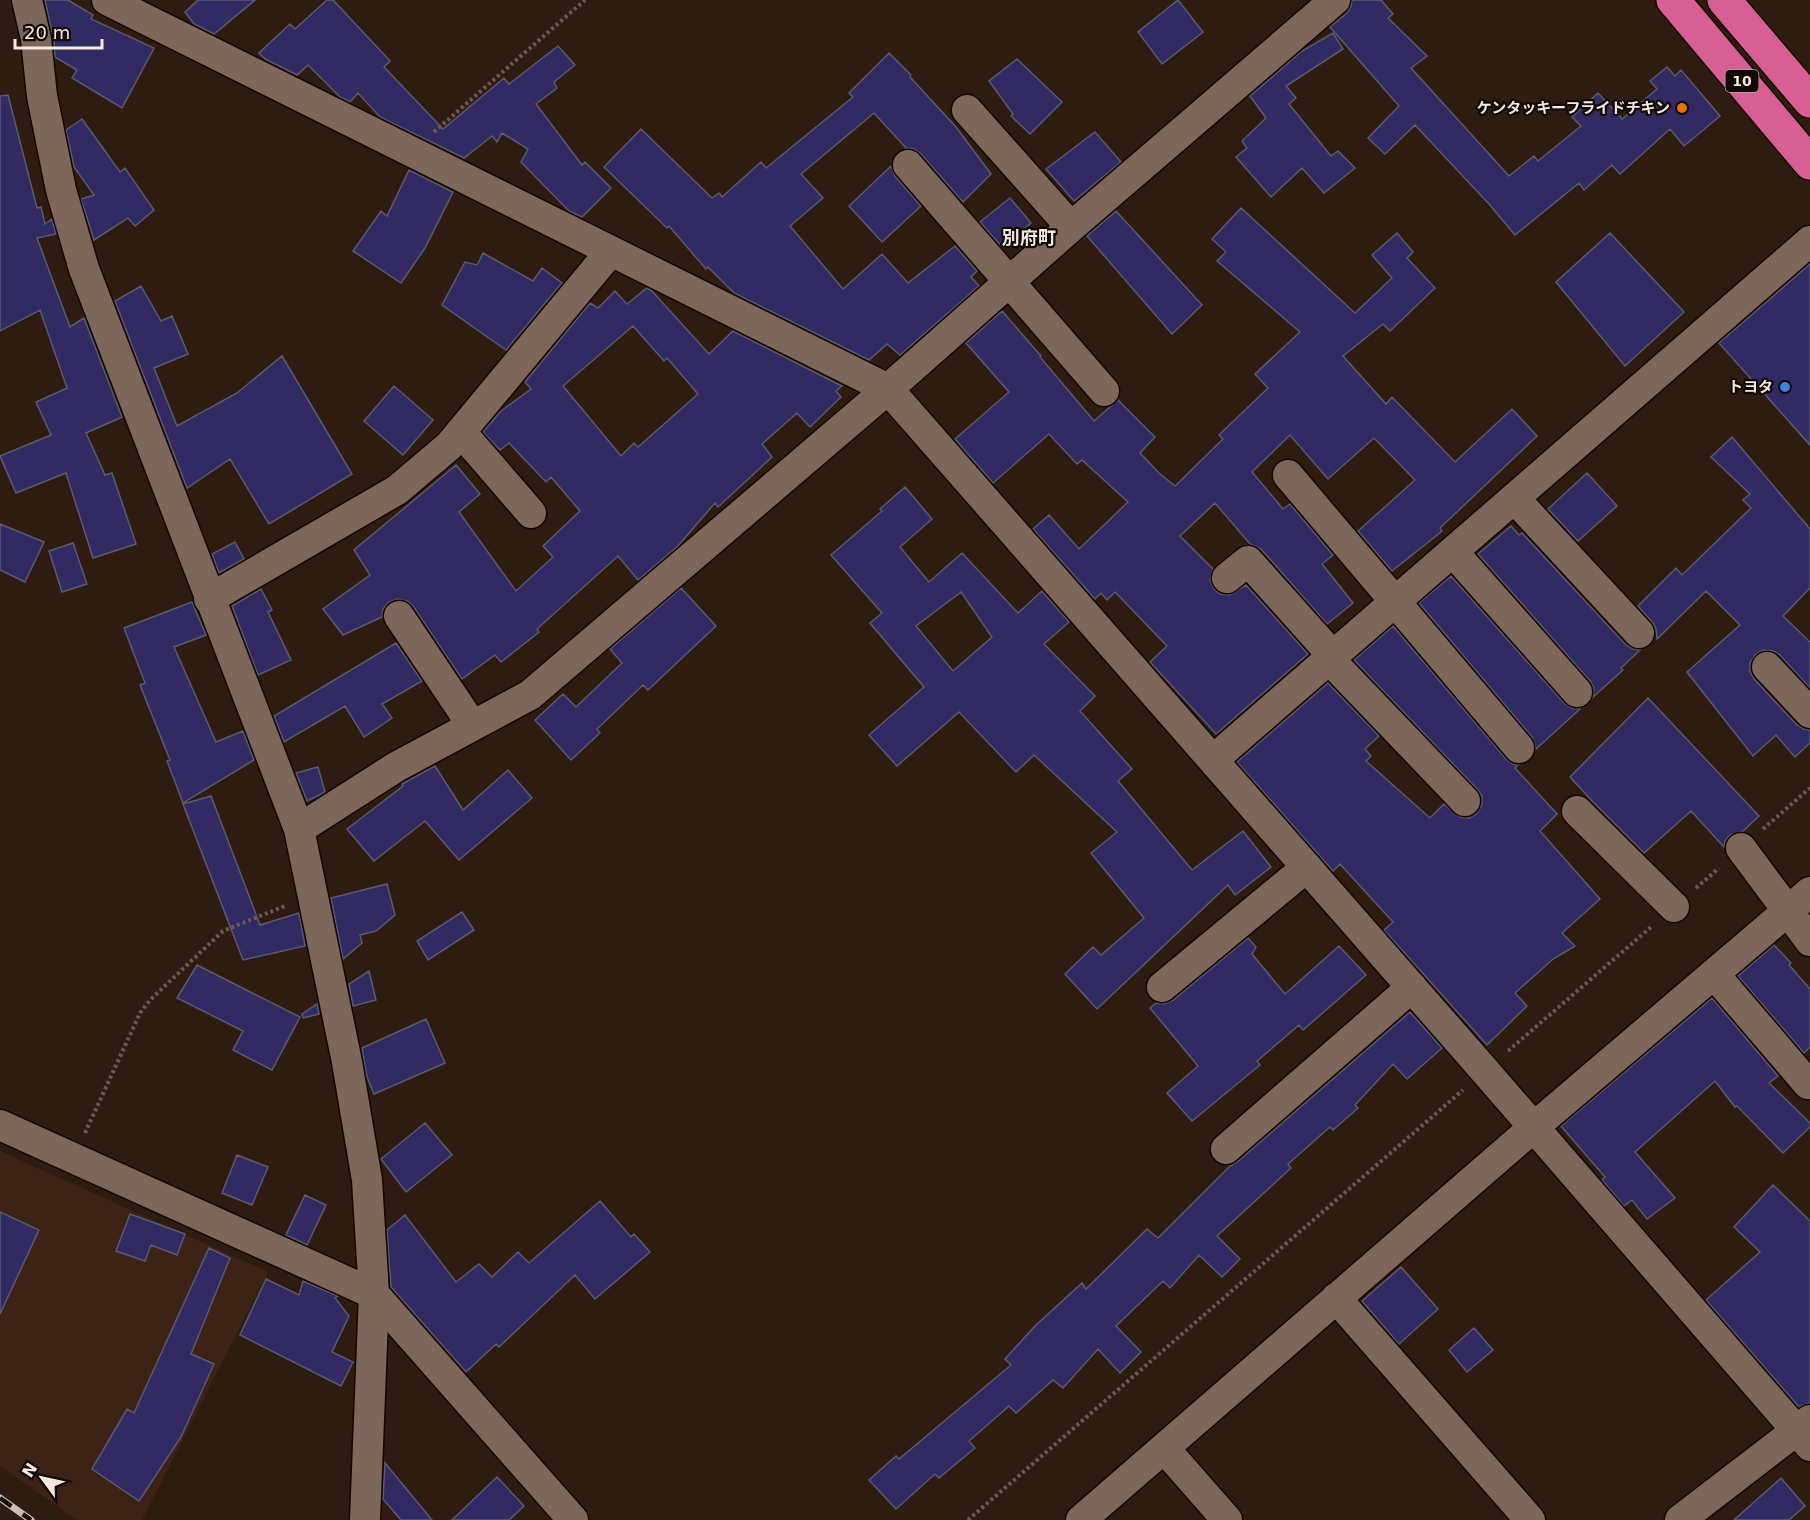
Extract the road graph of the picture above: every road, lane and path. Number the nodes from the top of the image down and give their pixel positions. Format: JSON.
{"nodes":[{"id":1,"x":27,"y":0,"type":"edge"},
{"id":2,"x":107,"y":0,"type":"edge"},
{"id":3,"x":585,"y":0,"type":"edge"},
{"id":4,"x":1335,"y":0,"type":"edge"},
{"id":5,"x":1673,"y":0,"type":"edge"},
{"id":6,"x":1724,"y":0,"type":"edge"},
{"id":7,"x":1810,"y":101,"type":"edge"},
{"id":8,"x":967,"y":110,"type":"dead end"},
{"id":9,"x":412,"y":151,"type":"junction"},
{"id":10,"x":1810,"y":163,"type":"edge"},
{"id":11,"x":908,"y":165,"type":"dead end"},
{"id":12,"x":1071,"y":227,"type":"junction"},
{"id":13,"x":1810,"y":241,"type":"edge"},
{"id":14,"x":611,"y":251,"type":"junction"},
{"id":15,"x":1009,"y":282,"type":"junction"},
{"id":16,"x":888,"y":389,"type":"junction"},
{"id":17,"x":1104,"y":391,"type":"dead end"},
{"id":18,"x":461,"y":432,"type":"junction"},
{"id":19,"x":1288,"y":475,"type":"dead end"},
{"id":20,"x":1514,"y":498,"type":"junction"},
{"id":21,"x":531,"y":513,"type":"dead end"},
{"id":22,"x":1453,"y":552,"type":"junction"},
{"id":23,"x":1227,"y":578,"type":"dead end"},
{"id":24,"x":209,"y":599,"type":"junction"},
{"id":25,"x":1394,"y":602,"type":"junction"},
{"id":26,"x":399,"y":616,"type":"dead end"},
{"id":27,"x":1639,"y":633,"type":"dead end"},
{"id":28,"x":1331,"y":657,"type":"junction"},
{"id":29,"x":1767,"y":667,"type":"dead end"},
{"id":30,"x":1577,"y":692,"type":"dead end"},
{"id":31,"x":1810,"y":713,"type":"edge"},
{"id":32,"x":472,"y":725,"type":"junction"},
{"id":33,"x":1519,"y":748,"type":"dead end"},
{"id":34,"x":1213,"y":760,"type":"junction"},
{"id":35,"x":1810,"y":788,"type":"edge"},
{"id":36,"x":1465,"y":801,"type":"dead end"},
{"id":37,"x":1577,"y":811,"type":"dead end"},
{"id":38,"x":299,"y":829,"type":"junction"},
{"id":39,"x":1741,"y":848,"type":"junction"},
{"id":40,"x":1307,"y":867,"type":"junction"},
{"id":41,"x":1810,"y":892,"type":"edge"},
{"id":42,"x":312,"y":895,"type":"junction"},
{"id":43,"x":1674,"y":907,"type":"junction"},
{"id":44,"x":1787,"y":912,"type":"junction"},
{"id":45,"x":1810,"y":941,"type":"edge"},
{"id":46,"x":1714,"y":974,"type":"junction"},
{"id":47,"x":1161,"y":987,"type":"dead end"},
{"id":48,"x":1412,"y":987,"type":"junction"},
{"id":49,"x":1485,"y":1071,"type":"junction"},
{"id":50,"x":1808,"y":1084,"type":"dead end"},
{"id":51,"x":0,"y":1125,"type":"edge"},
{"id":52,"x":1534,"y":1127,"type":"junction"},
{"id":53,"x":1226,"y":1149,"type":"dead end"},
{"id":54,"x":73,"y":1158,"type":"junction"},
{"id":55,"x":374,"y":1294,"type":"junction"},
{"id":56,"x":1336,"y":1298,"type":"junction"},
{"id":57,"x":1806,"y":1433,"type":"edge"},
{"id":58,"x":1164,"y":1448,"type":"junction"},
{"id":59,"x":365,"y":1520,"type":"edge"},
{"id":60,"x":573,"y":1520,"type":"edge"},
{"id":61,"x":968,"y":1520,"type":"edge"},
{"id":62,"x":1081,"y":1520,"type":"edge"},
{"id":63,"x":1227,"y":1520,"type":"edge"},
{"id":64,"x":1530,"y":1520,"type":"edge"},
{"id":65,"x":1680,"y":1520,"type":"edge"}],
"edges":[{"from":1,"to":24,"type":"street"},
{"from":2,"to":9,"type":"street"},
{"from":3,"to":9,"type":"path"},
{"from":4,"to":12,"type":"street"},
{"from":5,"to":10,"type":"highway","number":"10"},
{"from":6,"to":7,"type":"highway","number":"10"},
{"from":8,"to":12,"type":"street"},
{"from":9,"to":14,"type":"street"},
{"from":11,"to":15,"type":"street"},
{"from":12,"to":15,"type":"street"},
{"from":13,"to":20,"type":"street"},
{"from":14,"to":16,"type":"street"},
{"from":14,"to":18,"type":"street"},
{"from":15,"to":16,"type":"street"},
{"from":15,"to":17,"type":"street"},
{"from":16,"to":32,"type":"street"},
{"from":16,"to":34,"type":"street"},
{"from":18,"to":21,"type":"street"},
{"from":18,"to":24,"type":"street"},
{"from":19,"to":25,"type":"street"},
{"from":20,"to":22,"type":"street"},
{"from":20,"to":27,"type":"street"},
{"from":22,"to":25,"type":"street"},
{"from":22,"to":30,"type":"street"},
{"from":23,"to":28,"type":"street"},
{"from":24,"to":38,"type":"street"},
{"from":25,"to":28,"type":"street"},
{"from":25,"to":33,"type":"street"},
{"from":26,"to":32,"type":"street"},
{"from":28,"to":34,"type":"street"},
{"from":28,"to":36,"type":"street"},
{"from":29,"to":31,"type":"street"},
{"from":32,"to":38,"type":"street"},
{"from":34,"to":40,"type":"street"},
{"from":35,"to":39,"type":"path"},
{"from":37,"to":43,"type":"street"},
{"from":38,"to":42,"type":"street"},
{"from":39,"to":43,"type":"path"},
{"from":39,"to":44,"type":"street"},
{"from":40,"to":47,"type":"street"},
{"from":40,"to":48,"type":"street"},
{"from":41,"to":44,"type":"street"},
{"from":42,"to":54,"type":"path"},
{"from":42,"to":55,"type":"street"},
{"from":43,"to":49,"type":"path"},
{"from":44,"to":45,"type":"street"},
{"from":44,"to":46,"type":"street"},
{"from":46,"to":50,"type":"street"},
{"from":46,"to":52,"type":"street"},
{"from":48,"to":49,"type":"street"},
{"from":48,"to":53,"type":"street"},
{"from":49,"to":52,"type":"street"},
{"from":49,"to":61,"type":"path"},
{"from":51,"to":54,"type":"street"},
{"from":52,"to":56,"type":"street"},
{"from":52,"to":57,"type":"street"},
{"from":54,"to":55,"type":"street"},
{"from":55,"to":59,"type":"street"},
{"from":55,"to":60,"type":"street"},
{"from":56,"to":58,"type":"street"},
{"from":56,"to":64,"type":"street"},
{"from":57,"to":65,"type":"street"},
{"from":58,"to":62,"type":"street"},
{"from":58,"to":63,"type":"street"}]}
